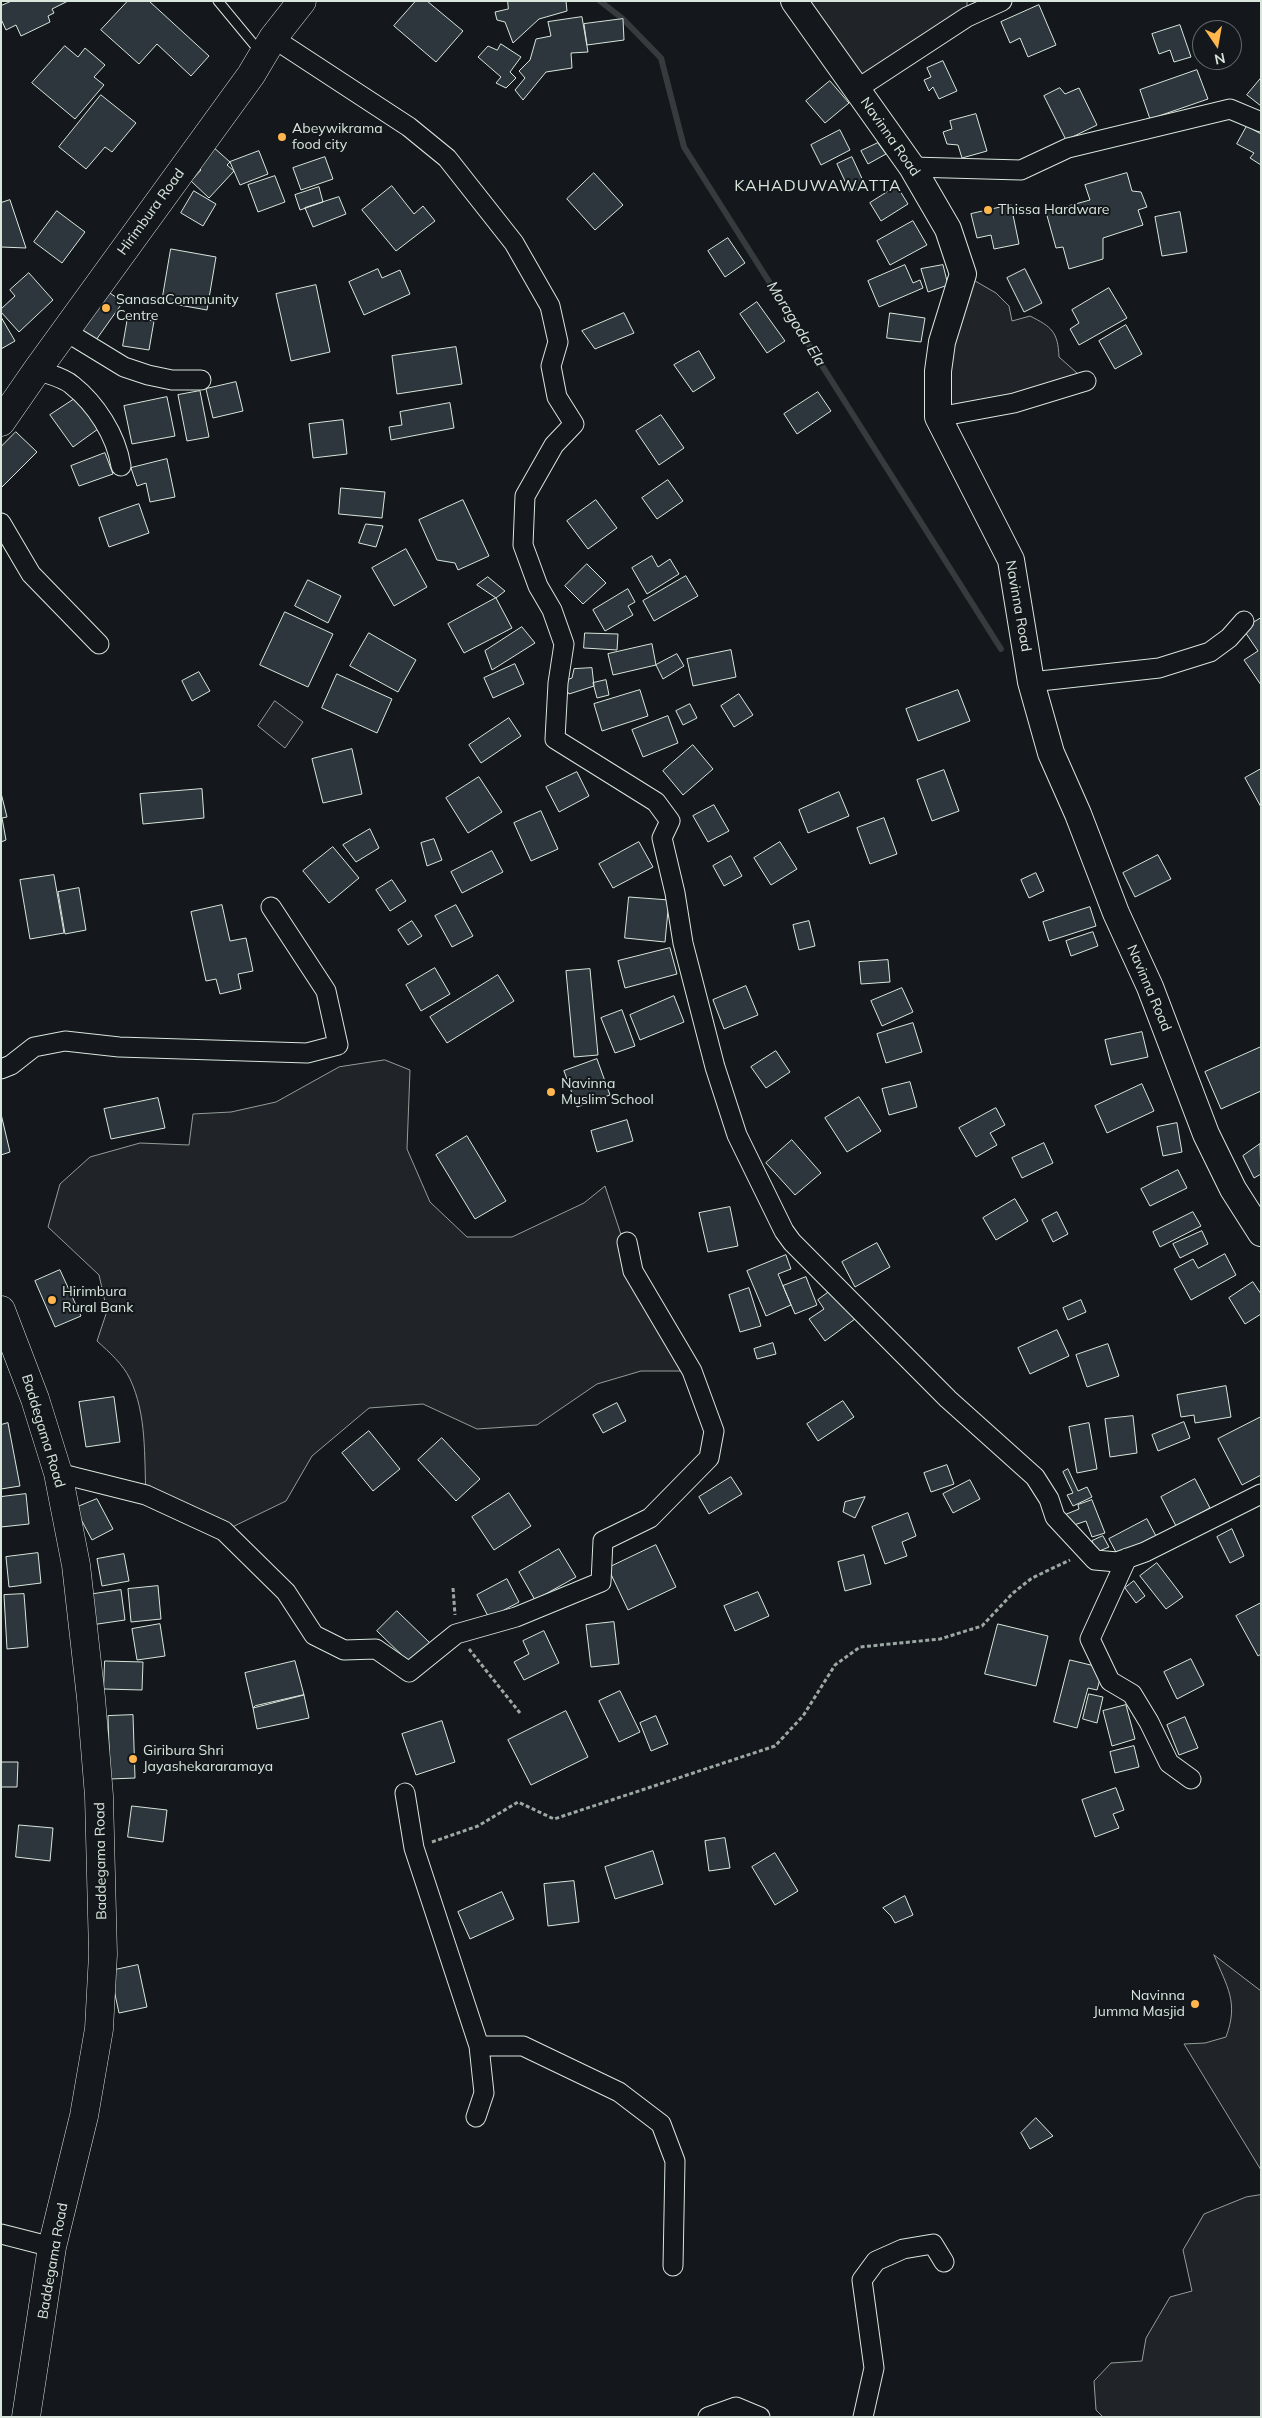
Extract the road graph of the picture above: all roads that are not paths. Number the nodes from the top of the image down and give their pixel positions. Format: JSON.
{"nodes":[{"id":1,"x":218,"y":1,"type":"edge"},
{"id":2,"x":302,"y":1,"type":"edge"},
{"id":3,"x":794,"y":1,"type":"edge"},
{"id":4,"x":1002,"y":1,"type":"edge"},
{"id":5,"x":268,"y":46,"type":"junction"},
{"id":6,"x":857,"y":89,"type":"junction"},
{"id":7,"x":1261,"y":122,"type":"edge"},
{"id":8,"x":912,"y":167,"type":"junction"},
{"id":9,"x":65,"y":330,"type":"junction"},
{"id":10,"x":36,"y":370,"type":"junction"},
{"id":11,"x":201,"y":380,"type":"dead end"},
{"id":12,"x":1086,"y":381,"type":"dead end"},
{"id":13,"x":938,"y":417,"type":"junction"},
{"id":14,"x":2,"y":419,"type":"edge"},
{"id":15,"x":121,"y":466,"type":"dead end"},
{"id":16,"x":1,"y":523,"type":"edge"},
{"id":17,"x":1244,"y":621,"type":"dead end"},
{"id":18,"x":100,"y":644,"type":"dead end"},
{"id":19,"x":1031,"y":682,"type":"junction"},
{"id":20,"x":271,"y":907,"type":"dead end"},
{"id":21,"x":1,"y":1069,"type":"edge"},
{"id":22,"x":1261,"y":1234,"type":"edge"},
{"id":23,"x":627,"y":1242,"type":"dead end"},
{"id":24,"x":1,"y":1310,"type":"edge"},
{"id":25,"x":58,"y":1473,"type":"junction"},
{"id":26,"x":1261,"y":1494,"type":"edge"},
{"id":27,"x":1127,"y":1558,"type":"junction"},
{"id":28,"x":1191,"y":1780,"type":"dead end"},
{"id":29,"x":405,"y":1793,"type":"dead end"},
{"id":30,"x":479,"y":2046,"type":"junction"},
{"id":31,"x":476,"y":2117,"type":"dead end"},
{"id":32,"x":1,"y":2234,"type":"edge"},
{"id":33,"x":52,"y":2247,"type":"junction"},
{"id":34,"x":944,"y":2262,"type":"dead end"},
{"id":35,"x":673,"y":2266,"type":"dead end"},
{"id":36,"x":26,"y":2417,"type":"edge"},
{"id":37,"x":708,"y":2417,"type":"edge"},
{"id":38,"x":760,"y":2417,"type":"edge"},
{"id":39,"x":864,"y":2417,"type":"edge"}],
"edges":[{"from":1,"to":5,"type":"lane"},
{"from":2,"to":5,"type":"main road","name":"Hirimbura Road"},
{"from":3,"to":6,"type":"street","name":"Navinna Road"},
{"from":4,"to":6,"type":"street"},
{"from":5,"to":9,"type":"main road","name":"Hirimbura Road"},
{"from":5,"to":27,"type":"street"},
{"from":6,"to":8,"type":"street","name":"Navinna Road"},
{"from":7,"to":8,"type":"street"},
{"from":8,"to":13,"type":"street","name":"Navinna Road"},
{"from":9,"to":10,"type":"main road","name":"Hirimbura Road"},
{"from":9,"to":11,"type":"street"},
{"from":10,"to":14,"type":"main road","name":"Hirimbura Road"},
{"from":10,"to":15,"type":"street"},
{"from":12,"to":13,"type":"street"},
{"from":13,"to":19,"type":"street","name":"Navinna Road"},
{"from":16,"to":18,"type":"street"},
{"from":17,"to":19,"type":"street"},
{"from":19,"to":22,"type":"street","name":"Navinna Road"},
{"from":20,"to":21,"type":"street"},
{"from":23,"to":25,"type":"street"},
{"from":24,"to":25,"type":"main road","name":"Baddegama Road"},
{"from":25,"to":33,"type":"main road","name":"Baddegama Road"},
{"from":26,"to":27,"type":"street"},
{"from":27,"to":28,"type":"street"},
{"from":29,"to":30,"type":"street"},
{"from":30,"to":31,"type":"street"},
{"from":30,"to":35,"type":"street"},
{"from":32,"to":33,"type":"street"},
{"from":33,"to":36,"type":"main road","name":"Baddegama Road"},
{"from":34,"to":39,"type":"street"},
{"from":37,"to":38,"type":"street"}]}
